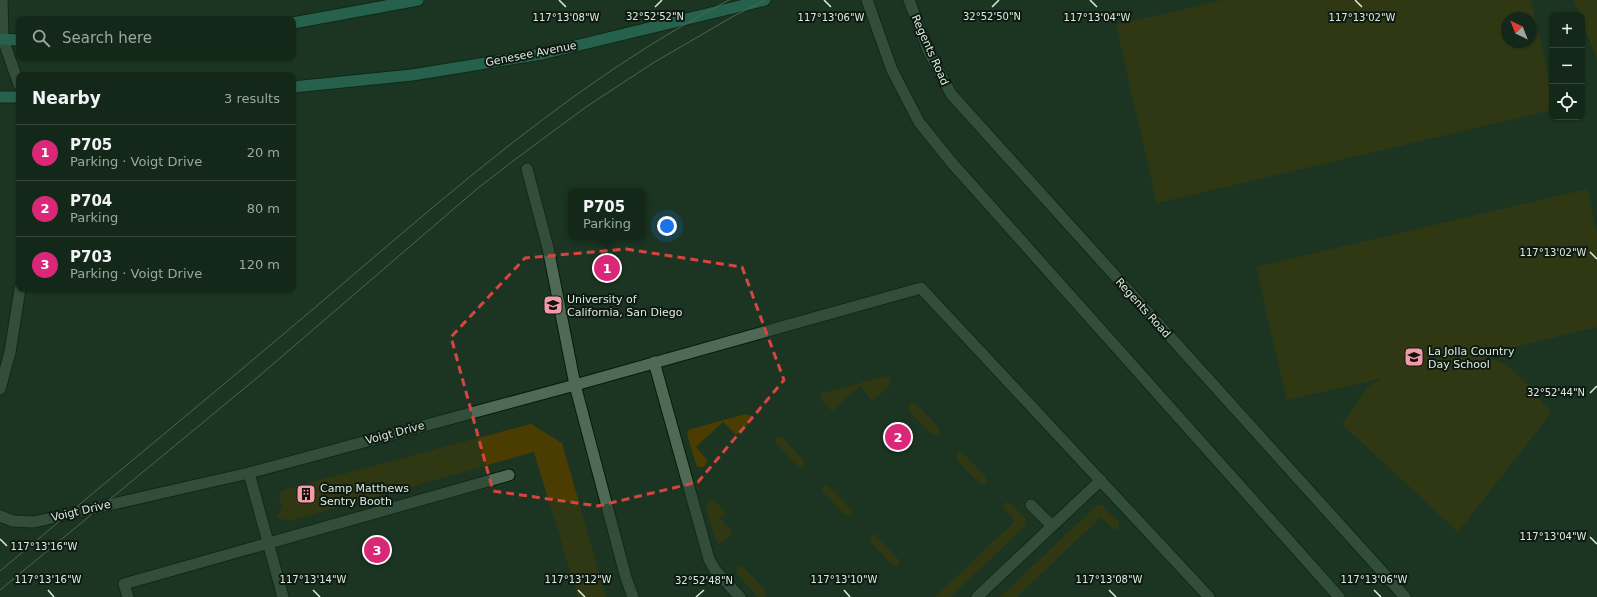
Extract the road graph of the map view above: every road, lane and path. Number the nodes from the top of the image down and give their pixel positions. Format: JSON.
{"nodes":[{"id":1,"x":2,"y":0,"type":"edge"},
{"id":2,"x":418,"y":0,"type":"edge"},
{"id":3,"x":765,"y":0,"type":"edge"},
{"id":4,"x":867,"y":0,"type":"edge"},
{"id":5,"x":909,"y":0,"type":"edge"},
{"id":6,"x":386,"y":3,"type":"edge"},
{"id":7,"x":296,"y":22,"type":"edge"},
{"id":8,"x":16,"y":40,"type":"edge"},
{"id":9,"x":1,"y":42,"type":"edge"},
{"id":10,"x":16,"y":78,"type":"edge"},
{"id":11,"x":296,"y":87,"type":"edge"},
{"id":12,"x":0,"y":97,"type":"edge"},
{"id":13,"x":16,"y":98,"type":"edge"},
{"id":14,"x":527,"y":169,"type":"dead end"},
{"id":15,"x":20,"y":292,"type":"edge"},
{"id":16,"x":654,"y":362,"type":"junction"},
{"id":17,"x":575,"y":385,"type":"junction"},
{"id":18,"x":0,"y":389,"type":"edge"},
{"id":19,"x":249,"y":472,"type":"junction"},
{"id":20,"x":509,"y":475,"type":"dead end"},
{"id":21,"x":1100,"y":480,"type":"junction"},
{"id":22,"x":1031,"y":504,"type":"dead end"},
{"id":23,"x":0,"y":516,"type":"edge"},
{"id":24,"x":1052,"y":526,"type":"junction"},
{"id":25,"x":269,"y":542,"type":"junction"},
{"id":26,"x":128,"y":597,"type":"edge"},
{"id":27,"x":282,"y":597,"type":"edge"},
{"id":28,"x":633,"y":597,"type":"edge"},
{"id":29,"x":740,"y":597,"type":"edge"},
{"id":30,"x":977,"y":597,"type":"edge"},
{"id":31,"x":1210,"y":597,"type":"edge"},
{"id":32,"x":1339,"y":597,"type":"edge"},
{"id":33,"x":1405,"y":597,"type":"edge"}],
"edges":[{"from":1,"to":9,"type":"main road"},
{"from":2,"to":6,"type":"main road"},
{"from":3,"to":11,"type":"main road","name":"Genesee Avenue"},
{"from":4,"to":32,"type":"main road"},
{"from":5,"to":33,"type":"main road","name":"Regents Road"},
{"from":6,"to":7,"type":"main road"},
{"from":8,"to":9,"type":"main road"},
{"from":9,"to":10,"type":"main road"},
{"from":12,"to":13,"type":"main road"},
{"from":14,"to":17,"type":"main road"},
{"from":15,"to":18,"type":"main road"},
{"from":16,"to":17,"type":"main road","name":"Voigt Drive"},
{"from":16,"to":21,"type":"main road","name":"Voigt Drive"},
{"from":16,"to":29,"type":"main road"},
{"from":17,"to":19,"type":"main road","name":"Voigt Drive"},
{"from":17,"to":28,"type":"main road"},
{"from":19,"to":23,"type":"main road","name":"Voigt Drive"},
{"from":19,"to":25,"type":"main road"},
{"from":20,"to":25,"type":"main road"},
{"from":21,"to":24,"type":"main road"},
{"from":21,"to":31,"type":"main road"},
{"from":22,"to":24,"type":"main road"},
{"from":24,"to":30,"type":"main road"},
{"from":25,"to":26,"type":"main road"},
{"from":25,"to":27,"type":"main road"}]}
